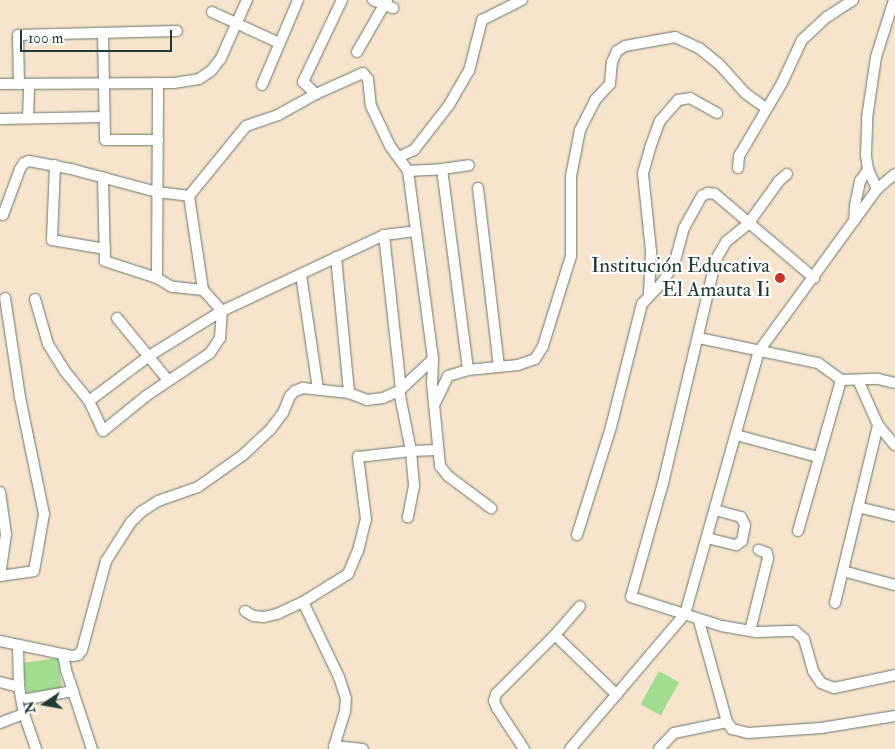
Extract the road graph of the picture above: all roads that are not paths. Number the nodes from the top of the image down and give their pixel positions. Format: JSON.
{"nodes":[{"id":1,"x":247,"y":0,"type":"edge"},
{"id":2,"x":298,"y":0,"type":"edge"},
{"id":3,"x":342,"y":0,"type":"edge"},
{"id":4,"x":373,"y":0,"type":"edge"},
{"id":5,"x":522,"y":0,"type":"edge"},
{"id":6,"x":853,"y":0,"type":"edge"},
{"id":7,"x":894,"y":0,"type":"edge"},
{"id":8,"x":388,"y":4,"type":"edge"},
{"id":9,"x":212,"y":12,"type":"dead end"},
{"id":10,"x":238,"y":25,"type":"junction"},
{"id":11,"x":177,"y":32,"type":"dead end"},
{"id":12,"x":103,"y":33,"type":"junction"},
{"id":13,"x":279,"y":44,"type":"junction"},
{"id":14,"x":357,"y":52,"type":"dead end"},
{"id":15,"x":104,"y":83,"type":"junction"},
{"id":16,"x":158,"y":83,"type":"junction"},
{"id":17,"x":0,"y":84,"type":"edge"},
{"id":18,"x":24,"y":84,"type":"junction"},
{"id":19,"x":262,"y":85,"type":"dead end"},
{"id":20,"x":316,"y":94,"type":"junction"},
{"id":21,"x":766,"y":108,"type":"junction"},
{"id":22,"x":717,"y":113,"type":"dead end"},
{"id":23,"x":104,"y":117,"type":"junction"},
{"id":24,"x":28,"y":118,"type":"junction"},
{"id":25,"x":0,"y":119,"type":"edge"},
{"id":26,"x":158,"y":140,"type":"junction"},
{"id":27,"x":399,"y":157,"type":"junction"},
{"id":28,"x":470,"y":165,"type":"dead end"},
{"id":29,"x":54,"y":166,"type":"junction"},
{"id":30,"x":738,"y":168,"type":"dead end"},
{"id":31,"x":442,"y":169,"type":"junction"},
{"id":32,"x":868,"y":170,"type":"junction"},
{"id":33,"x":408,"y":171,"type":"junction"},
{"id":34,"x":787,"y":174,"type":"dead end"},
{"id":35,"x":895,"y":174,"type":"edge"},
{"id":36,"x":103,"y":177,"type":"junction"},
{"id":37,"x":478,"y":188,"type":"dead end"},
{"id":38,"x":877,"y":188,"type":"junction"},
{"id":39,"x":157,"y":192,"type":"junction"},
{"id":40,"x":189,"y":196,"type":"junction"},
{"id":41,"x":3,"y":215,"type":"dead end"},
{"id":42,"x":854,"y":221,"type":"junction"},
{"id":43,"x":748,"y":224,"type":"junction"},
{"id":44,"x":416,"y":231,"type":"junction"},
{"id":45,"x":384,"y":235,"type":"junction"},
{"id":46,"x":105,"y":249,"type":"junction"},
{"id":47,"x":336,"y":257,"type":"junction"},
{"id":48,"x":301,"y":275,"type":"junction"},
{"id":49,"x":157,"y":278,"type":"junction"},
{"id":50,"x":814,"y":278,"type":"junction"},
{"id":51,"x":203,"y":290,"type":"junction"},
{"id":52,"x":649,"y":294,"type":"junction"},
{"id":53,"x":5,"y":298,"type":"dead end"},
{"id":54,"x":35,"y":299,"type":"dead end"},
{"id":55,"x":222,"y":310,"type":"junction"},
{"id":56,"x":117,"y":318,"type":"dead end"},
{"id":57,"x":699,"y":338,"type":"junction"},
{"id":58,"x":758,"y":351,"type":"junction"},
{"id":59,"x":148,"y":356,"type":"junction"},
{"id":60,"x":433,"y":359,"type":"junction"},
{"id":61,"x":499,"y":366,"type":"junction"},
{"id":62,"x":468,"y":370,"type":"junction"},
{"id":63,"x":168,"y":380,"type":"junction"},
{"id":64,"x":841,"y":380,"type":"junction"},
{"id":65,"x":858,"y":380,"type":"junction"},
{"id":66,"x":895,"y":382,"type":"edge"},
{"id":67,"x":318,"y":389,"type":"junction"},
{"id":68,"x":400,"y":390,"type":"junction"},
{"id":69,"x":349,"y":393,"type":"junction"},
{"id":70,"x":89,"y":401,"type":"junction"},
{"id":71,"x":434,"y":404,"type":"junction"},
{"id":72,"x":878,"y":425,"type":"junction"},
{"id":73,"x":736,"y":435,"type":"junction"},
{"id":74,"x":895,"y":445,"type":"edge"},
{"id":75,"x":411,"y":450,"type":"junction"},
{"id":76,"x":438,"y":450,"type":"junction"},
{"id":77,"x":818,"y":457,"type":"junction"},
{"id":78,"x":0,"y":492,"type":"edge"},
{"id":79,"x":858,"y":507,"type":"junction"},
{"id":80,"x":491,"y":508,"type":"dead end"},
{"id":81,"x":715,"y":510,"type":"junction"},
{"id":82,"x":895,"y":516,"type":"edge"},
{"id":83,"x":408,"y":517,"type":"dead end"},
{"id":84,"x":798,"y":531,"type":"dead end"},
{"id":85,"x":577,"y":535,"type":"dead end"},
{"id":86,"x":707,"y":538,"type":"junction"},
{"id":87,"x":759,"y":550,"type":"dead end"},
{"id":88,"x":843,"y":570,"type":"junction"},
{"id":89,"x":0,"y":576,"type":"edge"},
{"id":90,"x":895,"y":585,"type":"edge"},
{"id":91,"x":303,"y":602,"type":"junction"},
{"id":92,"x":835,"y":603,"type":"dead end"},
{"id":93,"x":580,"y":606,"type":"dead end"},
{"id":94,"x":245,"y":611,"type":"dead end"},
{"id":95,"x":685,"y":614,"type":"junction"},
{"id":96,"x":699,"y":621,"type":"junction"},
{"id":97,"x":750,"y":631,"type":"junction"},
{"id":98,"x":555,"y":634,"type":"junction"},
{"id":99,"x":0,"y":641,"type":"edge"},
{"id":100,"x":18,"y":646,"type":"junction"},
{"id":101,"x":63,"y":654,"type":"junction"},
{"id":102,"x":895,"y":675,"type":"edge"},
{"id":103,"x":0,"y":682,"type":"edge"},
{"id":104,"x":19,"y":687,"type":"junction"},
{"id":105,"x":73,"y":691,"type":"junction"},
{"id":106,"x":617,"y":695,"type":"junction"},
{"id":107,"x":22,"y":700,"type":"junction"},
{"id":108,"x":24,"y":714,"type":"junction"},
{"id":109,"x":895,"y":716,"type":"edge"},
{"id":110,"x":727,"y":722,"type":"junction"},
{"id":111,"x":0,"y":723,"type":"edge"},
{"id":112,"x":36,"y":749,"type":"edge"},
{"id":113,"x":92,"y":749,"type":"edge"},
{"id":114,"x":362,"y":749,"type":"edge"},
{"id":115,"x":524,"y":749,"type":"edge"},
{"id":116,"x":570,"y":749,"type":"edge"},
{"id":117,"x":659,"y":749,"type":"edge"}],
"edges":[{"from":1,"to":10,"type":"street"},
{"from":2,"to":13,"type":"street"},
{"from":3,"to":20,"type":"street"},
{"from":4,"to":8,"type":"street"},
{"from":5,"to":27,"type":"street"},
{"from":6,"to":21,"type":"street"},
{"from":7,"to":32,"type":"street"},
{"from":8,"to":14,"type":"street"},
{"from":9,"to":10,"type":"street"},
{"from":10,"to":13,"type":"street"},
{"from":10,"to":16,"type":"street"},
{"from":11,"to":12,"type":"street"},
{"from":12,"to":15,"type":"street"},
{"from":12,"to":18,"type":"street"},
{"from":13,"to":19,"type":"street"},
{"from":15,"to":16,"type":"street"},
{"from":15,"to":18,"type":"street"},
{"from":15,"to":23,"type":"street"},
{"from":16,"to":26,"type":"street"},
{"from":17,"to":18,"type":"street"},
{"from":18,"to":24,"type":"street"},
{"from":20,"to":27,"type":"street"},
{"from":20,"to":40,"type":"street"},
{"from":21,"to":30,"type":"street"},
{"from":21,"to":61,"type":"street"},
{"from":22,"to":52,"type":"street"},
{"from":23,"to":24,"type":"street"},
{"from":23,"to":26,"type":"street"},
{"from":24,"to":25,"type":"street"},
{"from":26,"to":39,"type":"street"},
{"from":27,"to":33,"type":"street"},
{"from":28,"to":31,"type":"street"},
{"from":29,"to":36,"type":"street"},
{"from":29,"to":41,"type":"street"},
{"from":29,"to":46,"type":"street"},
{"from":31,"to":33,"type":"street"},
{"from":31,"to":62,"type":"street"},
{"from":32,"to":38,"type":"street"},
{"from":32,"to":42,"type":"street"},
{"from":33,"to":44,"type":"street"},
{"from":34,"to":43,"type":"street"},
{"from":35,"to":38,"type":"street"},
{"from":36,"to":39,"type":"street"},
{"from":36,"to":46,"type":"street"},
{"from":37,"to":61,"type":"street"},
{"from":38,"to":42,"type":"street"},
{"from":39,"to":40,"type":"street"},
{"from":39,"to":49,"type":"street"},
{"from":40,"to":51,"type":"street"},
{"from":42,"to":50,"type":"street"},
{"from":43,"to":50,"type":"street"},
{"from":43,"to":52,"type":"street"},
{"from":43,"to":57,"type":"street"},
{"from":44,"to":45,"type":"street"},
{"from":44,"to":60,"type":"street"},
{"from":45,"to":47,"type":"street"},
{"from":45,"to":68,"type":"street"},
{"from":46,"to":49,"type":"street"},
{"from":47,"to":48,"type":"street"},
{"from":47,"to":69,"type":"street"},
{"from":48,"to":55,"type":"street"},
{"from":48,"to":67,"type":"street"},
{"from":49,"to":51,"type":"street"},
{"from":50,"to":58,"type":"street"},
{"from":51,"to":55,"type":"street"},
{"from":52,"to":85,"type":"street"},
{"from":53,"to":89,"type":"street"},
{"from":54,"to":70,"type":"street"},
{"from":55,"to":59,"type":"street"},
{"from":55,"to":63,"type":"street"},
{"from":56,"to":59,"type":"street"},
{"from":57,"to":58,"type":"street"},
{"from":57,"to":95,"type":"street"},
{"from":58,"to":64,"type":"street"},
{"from":58,"to":73,"type":"street"},
{"from":59,"to":63,"type":"street"},
{"from":59,"to":70,"type":"street"},
{"from":60,"to":68,"type":"street"},
{"from":60,"to":71,"type":"street"},
{"from":61,"to":62,"type":"street"},
{"from":62,"to":71,"type":"street"},
{"from":63,"to":70,"type":"street"},
{"from":64,"to":65,"type":"street"},
{"from":64,"to":77,"type":"street"},
{"from":65,"to":66,"type":"street"},
{"from":65,"to":72,"type":"street"},
{"from":67,"to":69,"type":"street"},
{"from":67,"to":101,"type":"street"},
{"from":68,"to":69,"type":"street"},
{"from":68,"to":75,"type":"street"},
{"from":71,"to":76,"type":"street"},
{"from":72,"to":74,"type":"street"},
{"from":72,"to":79,"type":"street"},
{"from":73,"to":77,"type":"street"},
{"from":73,"to":81,"type":"street"},
{"from":75,"to":76,"type":"street"},
{"from":75,"to":83,"type":"street"},
{"from":75,"to":91,"type":"street"},
{"from":76,"to":80,"type":"street"},
{"from":77,"to":84,"type":"street"},
{"from":78,"to":89,"type":"street"},
{"from":79,"to":82,"type":"street"},
{"from":79,"to":88,"type":"street"},
{"from":81,"to":86,"type":"street"},
{"from":81,"to":86,"type":"street"},
{"from":86,"to":95,"type":"street"},
{"from":87,"to":97,"type":"street"},
{"from":88,"to":90,"type":"street"},
{"from":88,"to":92,"type":"street"},
{"from":91,"to":94,"type":"street"},
{"from":91,"to":114,"type":"street"},
{"from":93,"to":98,"type":"street"},
{"from":95,"to":96,"type":"street"},
{"from":95,"to":106,"type":"street"},
{"from":96,"to":97,"type":"street"},
{"from":96,"to":110,"type":"street"},
{"from":97,"to":102,"type":"street"},
{"from":98,"to":106,"type":"street"},
{"from":98,"to":115,"type":"street"},
{"from":99,"to":100,"type":"street"},
{"from":100,"to":101,"type":"street"},
{"from":100,"to":104,"type":"street"},
{"from":101,"to":105,"type":"street"},
{"from":103,"to":104,"type":"street"},
{"from":104,"to":107,"type":"street"},
{"from":105,"to":107,"type":"street"},
{"from":105,"to":113,"type":"street"},
{"from":106,"to":116,"type":"street"},
{"from":107,"to":108,"type":"street"},
{"from":108,"to":111,"type":"street"},
{"from":108,"to":112,"type":"street"},
{"from":109,"to":110,"type":"street"},
{"from":110,"to":117,"type":"street"}]}
